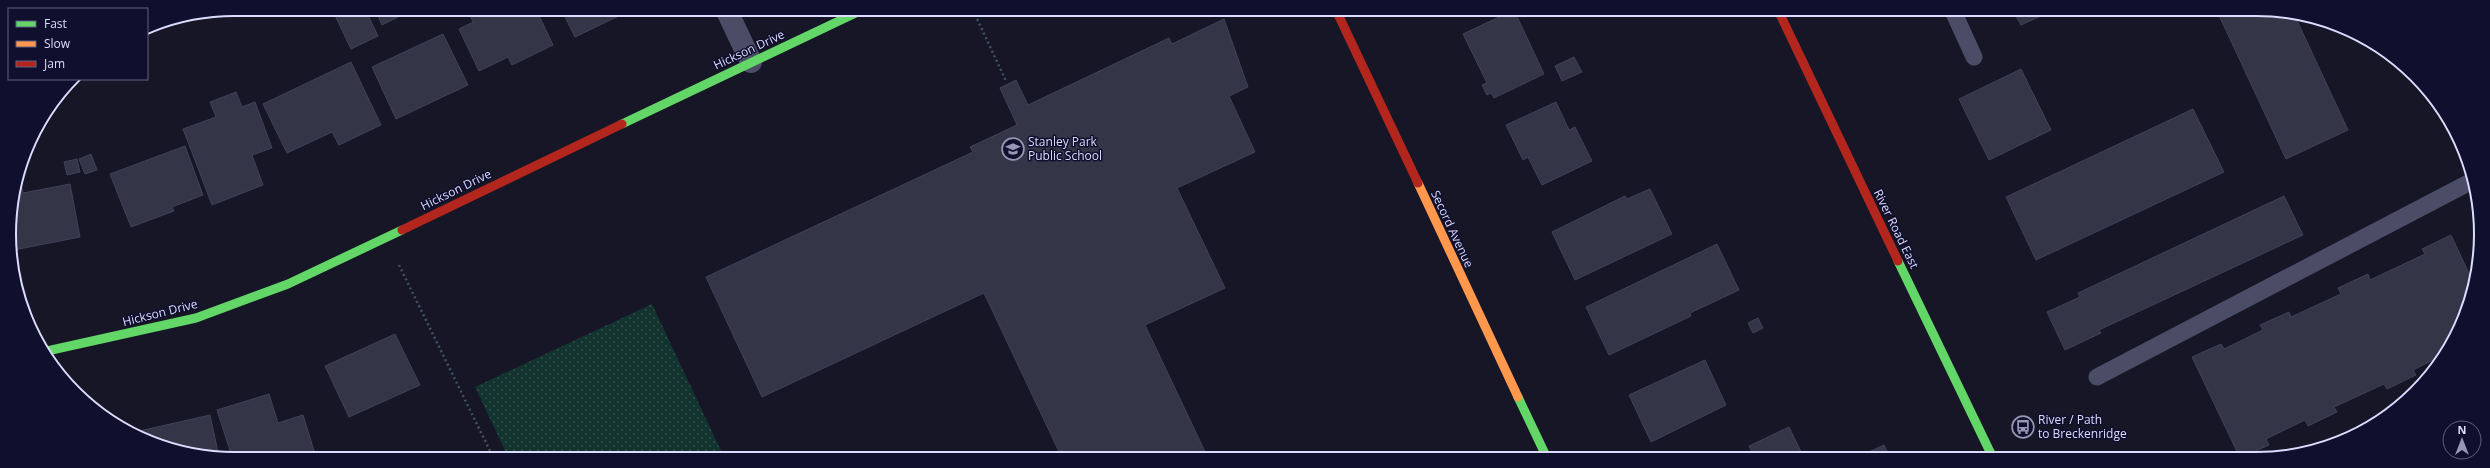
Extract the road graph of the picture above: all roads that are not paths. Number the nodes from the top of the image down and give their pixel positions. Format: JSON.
{"nodes":[{"id":1,"x":729,"y":16,"type":"edge"},
{"id":2,"x":849,"y":16,"type":"edge"},
{"id":3,"x":1339,"y":16,"type":"edge"},
{"id":4,"x":1781,"y":16,"type":"edge"},
{"id":5,"x":1955,"y":16,"type":"edge"},
{"id":6,"x":1974,"y":57,"type":"dead end"},
{"id":7,"x":751,"y":62,"type":"junction"},
{"id":8,"x":2468,"y":183,"type":"edge"},
{"id":9,"x":50,"y":351,"type":"edge"},
{"id":10,"x":2096,"y":377,"type":"dead end"},
{"id":11,"x":1544,"y":452,"type":"edge"},
{"id":12,"x":1990,"y":452,"type":"edge"}],
"edges":[{"from":1,"to":7,"type":"street"},
{"from":2,"to":7,"type":"street","name":"Hickson Drive"},
{"from":3,"to":11,"type":"street","name":"Secord Avenue"},
{"from":4,"to":12,"type":"street","name":"River Road East"},
{"from":5,"to":6,"type":"lane"},
{"from":7,"to":9,"type":"street","name":"Hickson Drive"},
{"from":8,"to":10,"type":"lane"}]}
